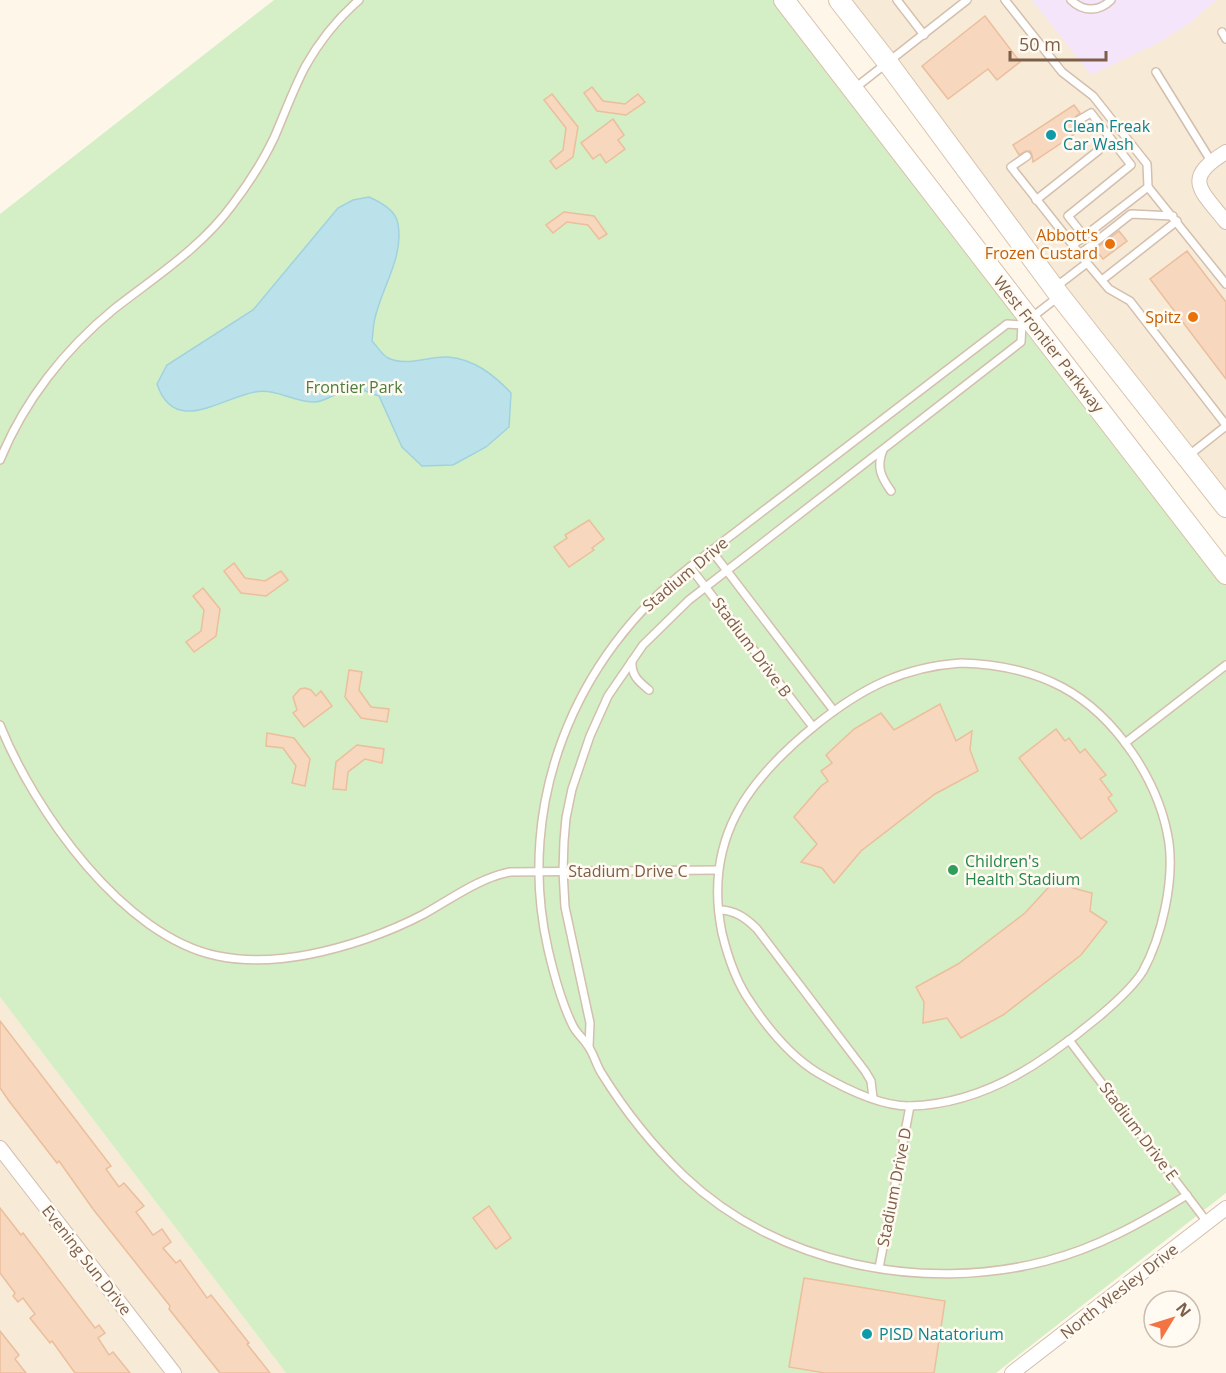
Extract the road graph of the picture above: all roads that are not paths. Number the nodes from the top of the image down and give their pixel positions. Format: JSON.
{"nodes":[{"id":1,"x":359,"y":0,"type":"edge"},
{"id":2,"x":784,"y":0,"type":"edge"},
{"id":3,"x":839,"y":0,"type":"edge"},
{"id":4,"x":897,"y":0,"type":"edge"},
{"id":5,"x":967,"y":0,"type":"edge"},
{"id":6,"x":1005,"y":0,"type":"edge"},
{"id":7,"x":1071,"y":0,"type":"edge"},
{"id":8,"x":1111,"y":0,"type":"edge"},
{"id":9,"x":924,"y":35,"type":"junction"},
{"id":10,"x":888,"y":63,"type":"junction"},
{"id":11,"x":1156,"y":72,"type":"dead end"},
{"id":12,"x":853,"y":90,"type":"junction"},
{"id":13,"x":1079,"y":120,"type":"dead end"},
{"id":14,"x":1099,"y":150,"type":"dead end"},
{"id":15,"x":1226,"y":152,"type":"edge"},
{"id":16,"x":1027,"y":156,"type":"dead end"},
{"id":17,"x":1211,"y":161,"type":"junction"},
{"id":18,"x":1148,"y":187,"type":"junction"},
{"id":19,"x":1036,"y":200,"type":"junction"},
{"id":20,"x":1175,"y":219,"type":"junction"},
{"id":21,"x":1226,"y":222,"type":"edge"},
{"id":22,"x":1084,"y":236,"type":"junction"},
{"id":23,"x":1073,"y":245,"type":"junction"},
{"id":24,"x":1080,"y":254,"type":"junction"},
{"id":25,"x":1087,"y":263,"type":"junction"},
{"id":26,"x":1102,"y":280,"type":"junction"},
{"id":27,"x":1226,"y":284,"type":"edge"},
{"id":28,"x":1057,"y":291,"type":"junction"},
{"id":29,"x":1026,"y":322,"type":"junction"},
{"id":30,"x":1226,"y":426,"type":"edge"},
{"id":31,"x":884,"y":448,"type":"junction"},
{"id":32,"x":1186,"y":457,"type":"junction"},
{"id":33,"x":0,"y":460,"type":"edge"},
{"id":34,"x":891,"y":491,"type":"dead end"},
{"id":35,"x":1226,"y":507,"type":"edge"},
{"id":36,"x":711,"y":550,"type":"junction"},
{"id":37,"x":690,"y":567,"type":"junction"},
{"id":38,"x":727,"y":570,"type":"junction"},
{"id":39,"x":1226,"y":574,"type":"edge"},
{"id":40,"x":705,"y":586,"type":"junction"},
{"id":41,"x":632,"y":660,"type":"junction"},
{"id":42,"x":1226,"y":665,"type":"edge"},
{"id":43,"x":649,"y":690,"type":"dead end"},
{"id":44,"x":834,"y":711,"type":"junction"},
{"id":45,"x":0,"y":725,"type":"edge"},
{"id":46,"x":813,"y":727,"type":"junction"},
{"id":47,"x":1125,"y":743,"type":"junction"},
{"id":48,"x":718,"y":870,"type":"junction"},
{"id":49,"x":539,"y":872,"type":"junction"},
{"id":50,"x":563,"y":872,"type":"junction"},
{"id":51,"x":719,"y":910,"type":"junction"},
{"id":52,"x":1070,"y":1040,"type":"junction"},
{"id":53,"x":589,"y":1047,"type":"junction"},
{"id":54,"x":873,"y":1098,"type":"junction"},
{"id":55,"x":910,"y":1106,"type":"junction"},
{"id":56,"x":0,"y":1148,"type":"edge"},
{"id":57,"x":1187,"y":1195,"type":"junction"},
{"id":58,"x":1226,"y":1208,"type":"edge"},
{"id":59,"x":1208,"y":1222,"type":"junction"},
{"id":60,"x":879,"y":1268,"type":"junction"},
{"id":61,"x":174,"y":1373,"type":"edge"},
{"id":62,"x":1012,"y":1373,"type":"edge"}],
"edges":[{"from":1,"to":33,"type":"lane"},
{"from":2,"to":12,"type":"street","name":"West Frontier Parkway"},
{"from":3,"to":10,"type":"street"},
{"from":4,"to":9,"type":"lane"},
{"from":5,"to":9,"type":"lane"},
{"from":6,"to":18,"type":"lane"},
{"from":7,"to":8,"type":"lane"},
{"from":9,"to":10,"type":"lane"},
{"from":10,"to":12,"type":"lane"},
{"from":10,"to":28,"type":"street"},
{"from":11,"to":17,"type":"lane"},
{"from":12,"to":29,"type":"street","name":"West Frontier Parkway"},
{"from":13,"to":22,"type":"lane"},
{"from":14,"to":19,"type":"lane"},
{"from":15,"to":17,"type":"street"},
{"from":16,"to":19,"type":"lane"},
{"from":17,"to":21,"type":"street"},
{"from":18,"to":20,"type":"lane"},
{"from":18,"to":22,"type":"lane"},
{"from":19,"to":23,"type":"lane"},
{"from":20,"to":24,"type":"lane"},
{"from":20,"to":26,"type":"lane"},
{"from":20,"to":27,"type":"lane"},
{"from":22,"to":23,"type":"lane"},
{"from":23,"to":24,"type":"lane"},
{"from":24,"to":25,"type":"lane"},
{"from":25,"to":26,"type":"lane"},
{"from":25,"to":28,"type":"lane","name":"Stadium Drive"},
{"from":26,"to":30,"type":"lane"},
{"from":28,"to":29,"type":"lane","name":"Stadium Drive"},
{"from":28,"to":32,"type":"street"},
{"from":29,"to":31,"type":"lane","name":"Stadium Drive"},
{"from":29,"to":36,"type":"lane","name":"Stadium Drive"},
{"from":29,"to":39,"type":"street","name":"West Frontier Parkway"},
{"from":30,"to":32,"type":"lane"},
{"from":31,"to":34,"type":"lane"},
{"from":31,"to":38,"type":"lane","name":"Stadium Drive"},
{"from":32,"to":35,"type":"street"},
{"from":36,"to":37,"type":"lane","name":"Stadium Drive"},
{"from":36,"to":38,"type":"lane","name":"Stadium Drive B"},
{"from":37,"to":40,"type":"lane","name":"Stadium Drive B"},
{"from":37,"to":49,"type":"lane","name":"Stadium Drive"},
{"from":38,"to":40,"type":"lane","name":"Stadium Drive"},
{"from":38,"to":44,"type":"lane","name":"Stadium Drive B"},
{"from":40,"to":41,"type":"lane","name":"Stadium Drive"},
{"from":40,"to":46,"type":"lane","name":"Stadium Drive B"},
{"from":41,"to":43,"type":"lane"},
{"from":41,"to":50,"type":"lane","name":"Stadium Drive"},
{"from":42,"to":47,"type":"lane"},
{"from":44,"to":46,"type":"lane"},
{"from":44,"to":47,"type":"lane"},
{"from":45,"to":49,"type":"lane","name":"Stadium Drive C"},
{"from":46,"to":48,"type":"lane"},
{"from":47,"to":52,"type":"lane"},
{"from":48,"to":50,"type":"lane","name":"Stadium Drive C"},
{"from":48,"to":51,"type":"lane"},
{"from":49,"to":50,"type":"lane","name":"Stadium Drive C"},
{"from":49,"to":53,"type":"lane","name":"Stadium Drive"},
{"from":50,"to":53,"type":"lane","name":"Stadium Drive"},
{"from":51,"to":54,"type":"lane"},
{"from":51,"to":54,"type":"lane"},
{"from":52,"to":55,"type":"lane"},
{"from":52,"to":57,"type":"lane","name":"Stadium Drive E"},
{"from":53,"to":60,"type":"lane","name":"Stadium Drive"},
{"from":54,"to":55,"type":"lane"},
{"from":55,"to":60,"type":"lane","name":"Stadium Drive D"},
{"from":56,"to":61,"type":"street","name":"Evening Sun Drive"},
{"from":57,"to":59,"type":"lane","name":"Stadium Drive E"},
{"from":57,"to":60,"type":"lane","name":"Stadium Drive"},
{"from":58,"to":59,"type":"street","name":"North Wesley Drive"},
{"from":59,"to":62,"type":"street","name":"North Wesley Drive"}]}
